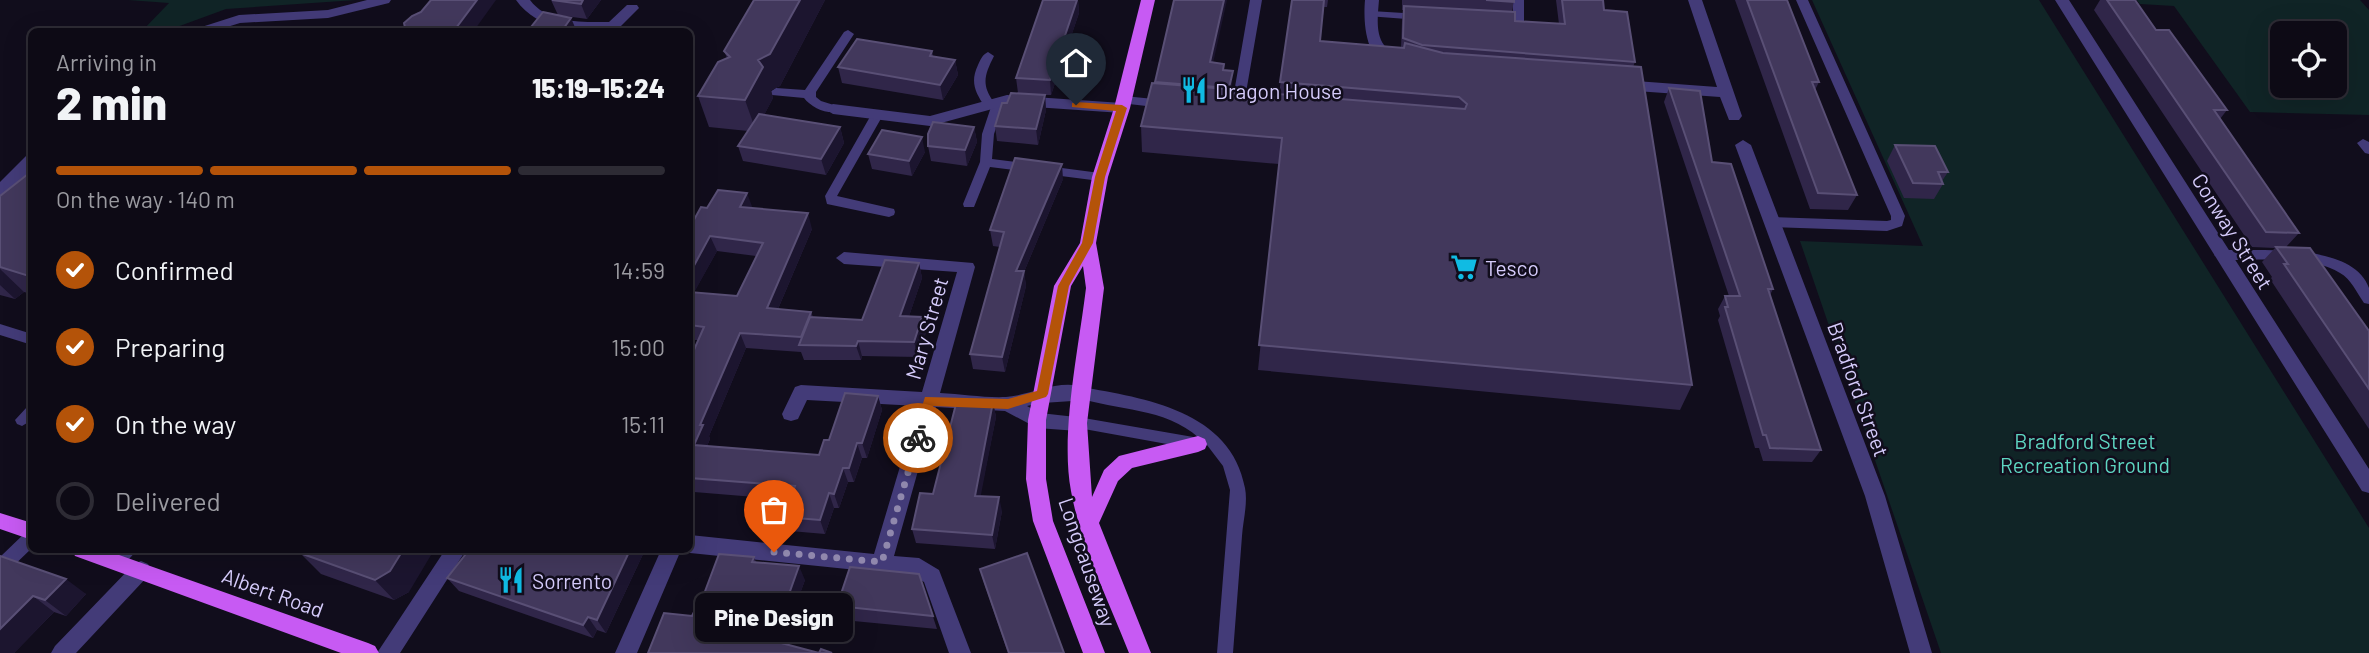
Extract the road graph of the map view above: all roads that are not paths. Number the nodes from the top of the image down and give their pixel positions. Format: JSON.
{"nodes":[{"id":1,"x":384,"y":0,"type":"edge"},
{"id":2,"x":523,"y":0,"type":"edge"},
{"id":3,"x":1147,"y":0,"type":"edge"},
{"id":4,"x":1256,"y":0,"type":"edge"},
{"id":5,"x":1518,"y":0,"type":"edge"},
{"id":6,"x":1695,"y":0,"type":"edge"},
{"id":7,"x":1802,"y":0,"type":"edge"},
{"id":8,"x":2062,"y":0,"type":"edge"},
{"id":9,"x":1371,"y":7,"type":"edge"},
{"id":10,"x":632,"y":8,"type":"dead end"},
{"id":11,"x":1438,"y":19,"type":"edge"},
{"id":12,"x":1493,"y":22,"type":"edge"},
{"id":13,"x":207,"y":28,"type":"edge"},
{"id":14,"x":603,"y":28,"type":"edge"},
{"id":15,"x":615,"y":28,"type":"edge"},
{"id":16,"x":848,"y":34,"type":"dead end"},
{"id":17,"x":988,"y":56,"type":"dead end"},
{"id":18,"x":1413,"y":66,"type":"edge"},
{"id":19,"x":1607,"y":84,"type":"edge"},
{"id":20,"x":776,"y":92,"type":"dead end"},
{"id":21,"x":1727,"y":93,"type":"junction"},
{"id":22,"x":810,"y":94,"type":"junction"},
{"id":23,"x":994,"y":103,"type":"junction"},
{"id":24,"x":1123,"y":104,"type":"junction"},
{"id":25,"x":1174,"y":104,"type":"edge"},
{"id":26,"x":833,"y":109,"type":"joint"},
{"id":27,"x":1251,"y":111,"type":"edge"},
{"id":28,"x":877,"y":115,"type":"junction"},
{"id":29,"x":1734,"y":116,"type":"dead end"},
{"id":30,"x":1743,"y":145,"type":"dead end"},
{"id":31,"x":986,"y":162,"type":"junction"},
{"id":32,"x":28,"y":166,"type":"edge"},
{"id":33,"x":1100,"y":177,"type":"junction"},
{"id":34,"x":0,"y":192,"type":"edge"},
{"id":35,"x":969,"y":204,"type":"dead end"},
{"id":36,"x":889,"y":212,"type":"dead end"},
{"id":37,"x":1773,"y":222,"type":"junction"},
{"id":38,"x":1088,"y":243,"type":"junction"},
{"id":39,"x":2221,"y":255,"type":"junction"},
{"id":40,"x":844,"y":258,"type":"dead end"},
{"id":41,"x":2369,"y":299,"type":"edge"},
{"id":42,"x":0,"y":329,"type":"edge"},
{"id":43,"x":28,"y":339,"type":"edge"},
{"id":44,"x":1081,"y":393,"type":"junction"},
{"id":45,"x":1042,"y":394,"type":"junction"},
{"id":46,"x":929,"y":401,"type":"junction"},
{"id":47,"x":1008,"y":404,"type":"junction"},
{"id":48,"x":791,"y":414,"type":"dead end"},
{"id":49,"x":1037,"y":420,"type":"junction"},
{"id":50,"x":1078,"y":423,"type":"junction"},
{"id":51,"x":1198,"y":444,"type":"junction"},
{"id":52,"x":1219,"y":448,"type":"junction"},
{"id":53,"x":2369,"y":485,"type":"edge"},
{"id":54,"x":0,"y":521,"type":"edge"},
{"id":55,"x":1089,"y":523,"type":"junction"},
{"id":56,"x":28,"y":533,"type":"edge"},
{"id":57,"x":28,"y":539,"type":"edge"},
{"id":58,"x":693,"y":544,"type":"edge"},
{"id":59,"x":454,"y":553,"type":"edge"},
{"id":60,"x":670,"y":553,"type":"edge"},
{"id":61,"x":121,"y":555,"type":"edge"},
{"id":62,"x":882,"y":562,"type":"junction"},
{"id":63,"x":0,"y":568,"type":"edge"},
{"id":64,"x":141,"y":570,"type":"junction"},
{"id":65,"x":62,"y":653,"type":"edge"},
{"id":66,"x":368,"y":653,"type":"edge"},
{"id":67,"x":387,"y":653,"type":"edge"},
{"id":68,"x":626,"y":653,"type":"edge"},
{"id":69,"x":960,"y":653,"type":"edge"},
{"id":70,"x":1094,"y":653,"type":"edge"},
{"id":71,"x":1140,"y":653,"type":"edge"},
{"id":72,"x":1224,"y":653,"type":"edge"},
{"id":73,"x":1921,"y":653,"type":"edge"}],
"edges":[{"from":1,"to":13,"type":"street"},
{"from":2,"to":14,"type":"street"},
{"from":3,"to":24,"type":"main road","name":"Longcauseway"},
{"from":4,"to":27,"type":"lane"},
{"from":5,"to":12,"type":"lane"},
{"from":6,"to":21,"type":"street"},
{"from":7,"to":37,"type":"lane"},
{"from":8,"to":39,"type":"street","name":"Conway Street"},
{"from":9,"to":11,"type":"lane"},
{"from":9,"to":18,"type":"street"},
{"from":10,"to":15,"type":"street"},
{"from":16,"to":22,"type":"lane"},
{"from":17,"to":23,"type":"lane"},
{"from":19,"to":21,"type":"street"},
{"from":20,"to":22,"type":"lane"},
{"from":21,"to":29,"type":"street"},
{"from":22,"to":26,"type":"lane"},
{"from":23,"to":24,"type":"street"},
{"from":23,"to":28,"type":"street"},
{"from":23,"to":31,"type":"lane"},
{"from":24,"to":25,"type":"lane"},
{"from":24,"to":33,"type":"main road","name":"Longcauseway"},
{"from":26,"to":28,"type":"street"},
{"from":28,"to":36,"type":"lane"},
{"from":30,"to":37,"type":"street","name":"Bradford Street"},
{"from":31,"to":33,"type":"lane"},
{"from":31,"to":35,"type":"lane"},
{"from":32,"to":34,"type":"street"},
{"from":33,"to":38,"type":"main road","name":"Longcauseway"},
{"from":37,"to":73,"type":"street","name":"Bradford Street"},
{"from":38,"to":44,"type":"main road","name":"Longcauseway"},
{"from":38,"to":45,"type":"main road","name":"Longcauseway"},
{"from":39,"to":41,"type":"lane"},
{"from":39,"to":53,"type":"street","name":"Conway Street"},
{"from":40,"to":46,"type":"street","name":"Mary Street"},
{"from":42,"to":43,"type":"lane"},
{"from":44,"to":45,"type":"street"},
{"from":44,"to":50,"type":"main road","name":"Longcauseway"},
{"from":44,"to":52,"type":"lane"},
{"from":45,"to":47,"type":"street"},
{"from":45,"to":49,"type":"main road","name":"Longcauseway"},
{"from":46,"to":47,"type":"street"},
{"from":46,"to":48,"type":"street"},
{"from":46,"to":62,"type":"street","name":"Mary Street"},
{"from":47,"to":49,"type":"street"},
{"from":49,"to":50,"type":"street"},
{"from":49,"to":70,"type":"main road","name":"Longcauseway"},
{"from":50,"to":51,"type":"lane"},
{"from":50,"to":55,"type":"main road","name":"Longcauseway"},
{"from":51,"to":52,"type":"lane"},
{"from":51,"to":55,"type":"main road"},
{"from":52,"to":72,"type":"lane"},
{"from":54,"to":56,"type":"main road"},
{"from":55,"to":71,"type":"main road","name":"Longcauseway"},
{"from":57,"to":63,"type":"lane"},
{"from":58,"to":62,"type":"street"},
{"from":59,"to":67,"type":"street"},
{"from":60,"to":68,"type":"street"},
{"from":61,"to":64,"type":"main road","name":"Albert Road"},
{"from":62,"to":69,"type":"street"},
{"from":64,"to":65,"type":"street"},
{"from":64,"to":66,"type":"main road","name":"Albert Road"}]}
